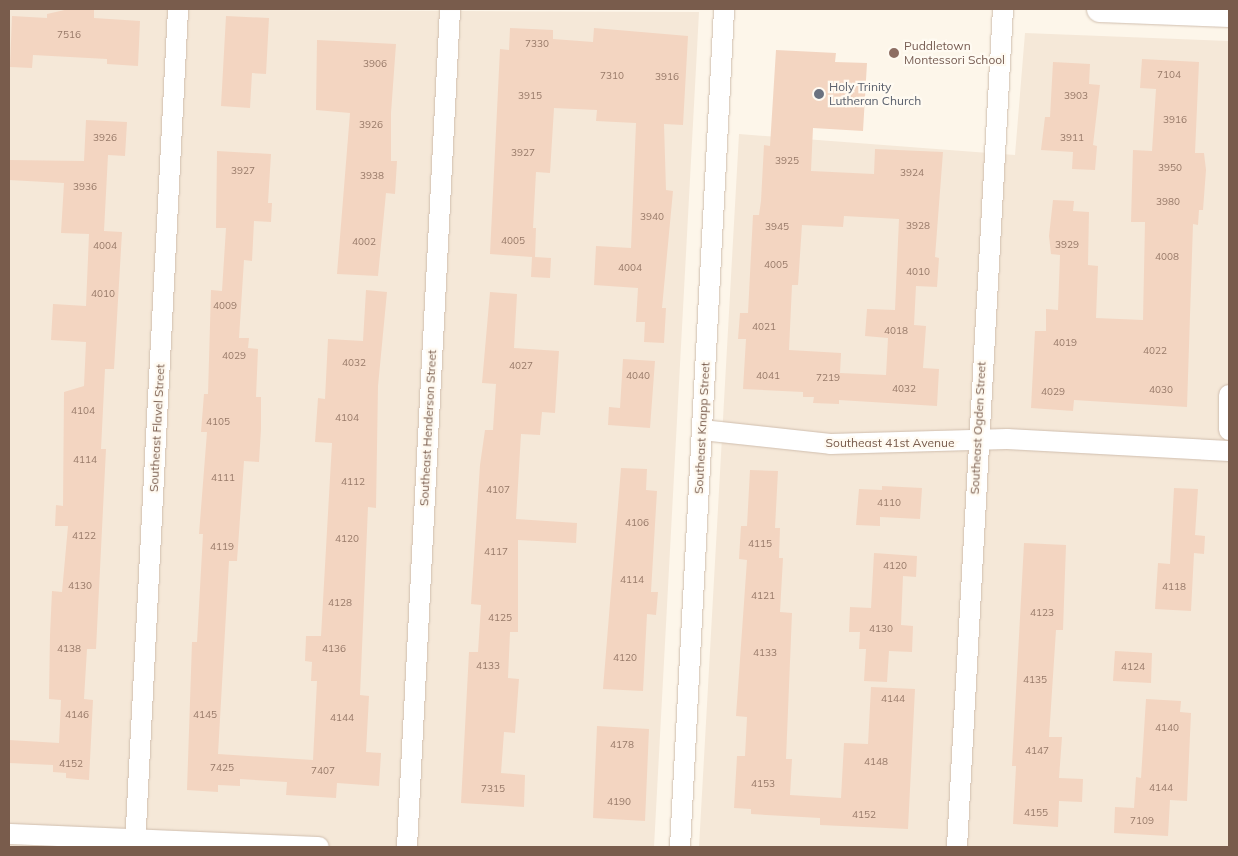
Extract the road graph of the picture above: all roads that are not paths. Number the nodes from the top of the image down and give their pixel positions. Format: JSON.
{"nodes":[{"id":1,"x":178,"y":9,"type":"edge"},
{"id":2,"x":450,"y":9,"type":"edge"},
{"id":3,"x":724,"y":9,"type":"edge"},
{"id":4,"x":1003,"y":9,"type":"edge"},
{"id":5,"x":1099,"y":9,"type":"edge"},
{"id":6,"x":1229,"y":14,"type":"edge"},
{"id":7,"x":1229,"y":395,"type":"edge"},
{"id":8,"x":702,"y":430,"type":"junction"},
{"id":9,"x":1229,"y":430,"type":"edge"},
{"id":10,"x":977,"y":443,"type":"junction"},
{"id":11,"x":1229,"y":451,"type":"edge"},
{"id":12,"x":9,"y":834,"type":"edge"},
{"id":13,"x":135,"y":843,"type":"edge"},
{"id":14,"x":319,"y":847,"type":"edge"},
{"id":15,"x":407,"y":847,"type":"edge"},
{"id":16,"x":680,"y":847,"type":"edge"},
{"id":17,"x":957,"y":847,"type":"edge"}],
"edges":[{"from":1,"to":13,"type":"street","name":"Southeast Flavel Street"},
{"from":2,"to":15,"type":"street","name":"Southeast Henderson Street"},
{"from":3,"to":8,"type":"street","name":"Southeast Knapp Street"},
{"from":4,"to":10,"type":"street","name":"Southeast Ogden Street"},
{"from":5,"to":6,"type":"street"},
{"from":7,"to":9,"type":"street"},
{"from":8,"to":10,"type":"street","name":"Southeast 41st Avenue"},
{"from":8,"to":16,"type":"street","name":"Southeast Knapp Street"},
{"from":10,"to":11,"type":"street","name":"Southeast 41st Avenue"},
{"from":10,"to":17,"type":"street","name":"Southeast Ogden Street"},
{"from":12,"to":13,"type":"street"},
{"from":13,"to":14,"type":"street"}]}
